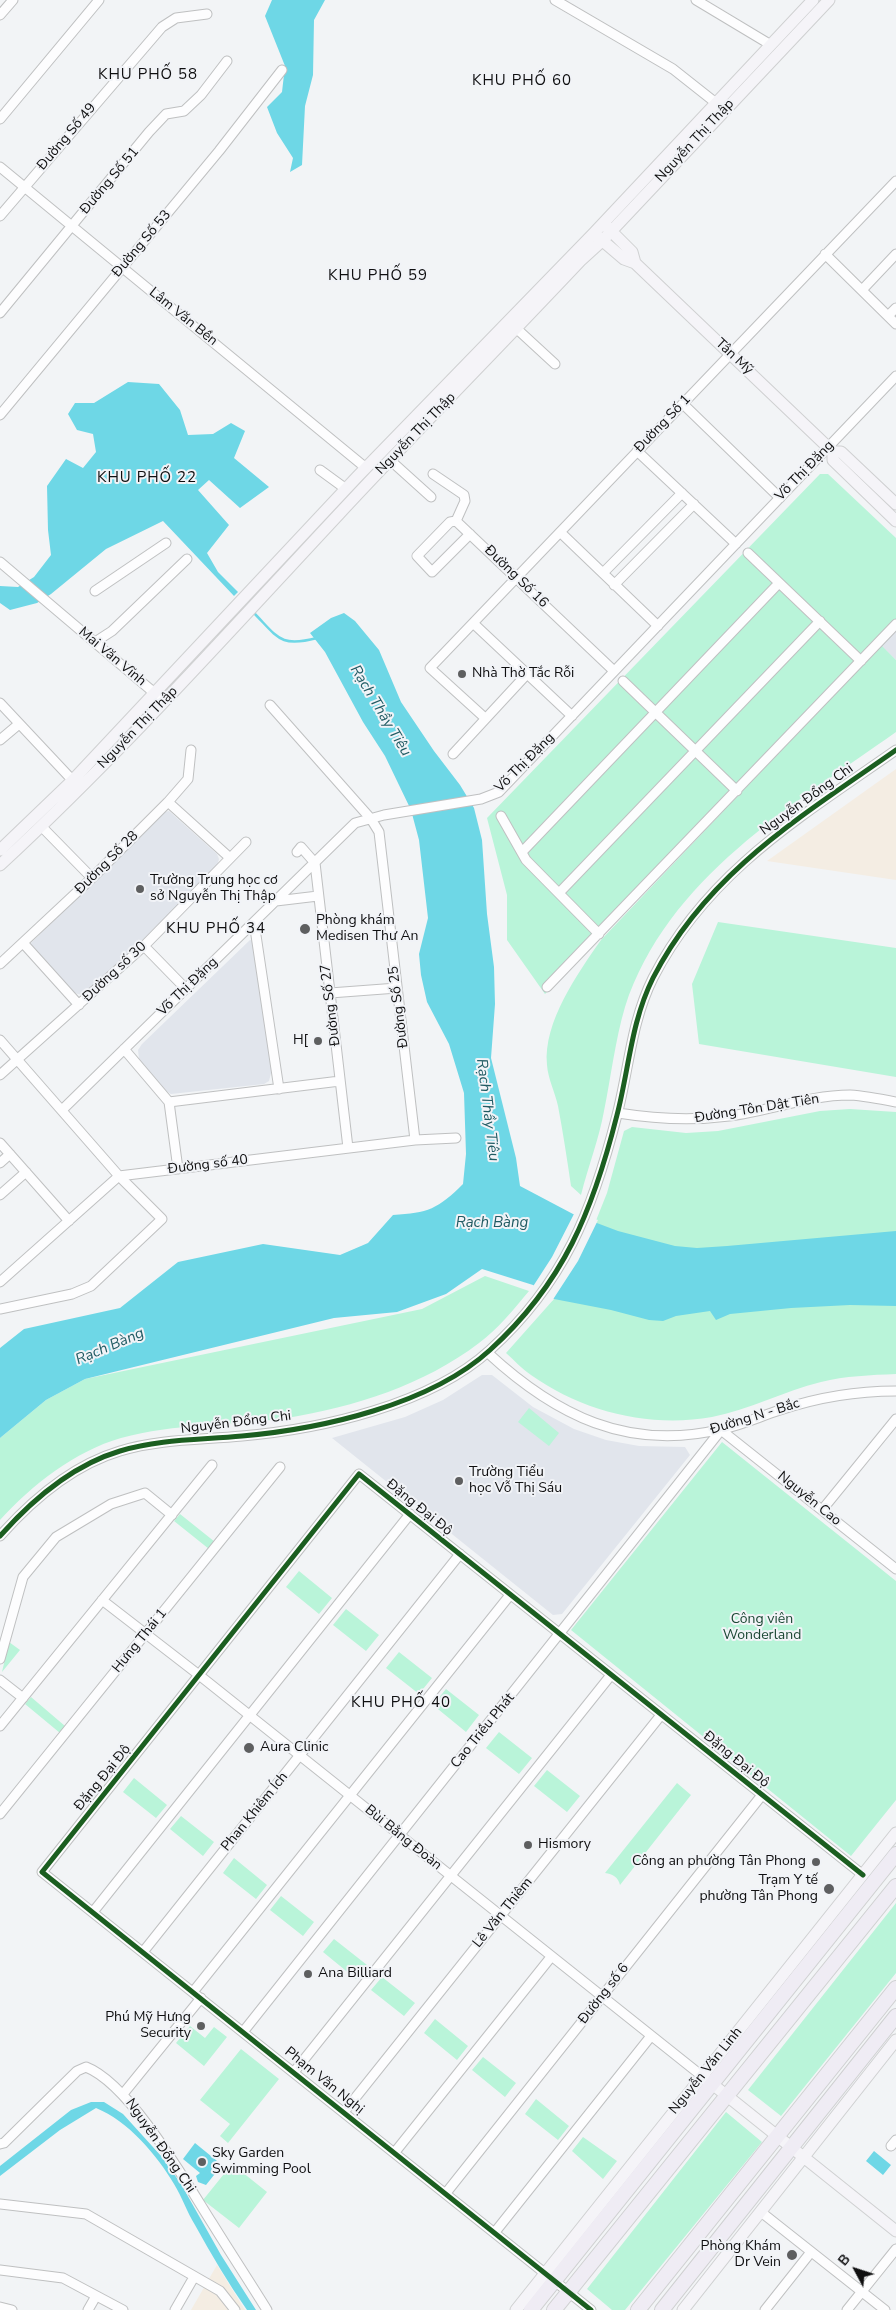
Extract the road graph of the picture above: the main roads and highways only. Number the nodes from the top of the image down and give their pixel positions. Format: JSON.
{"nodes":[{"id":1,"x":812,"y":0,"type":"edge"},
{"id":2,"x":830,"y":0,"type":"edge"},
{"id":3,"x":607,"y":227,"type":"junction"},
{"id":4,"x":598,"y":237,"type":"junction"},
{"id":5,"x":576,"y":258,"type":"junction"},
{"id":6,"x":635,"y":263,"type":"junction"},
{"id":7,"x":831,"y":450,"type":"junction"},
{"id":8,"x":371,"y":472,"type":"junction"},
{"id":9,"x":896,"y":504,"type":"edge"},
{"id":10,"x":894,"y":516,"type":"edge"},
{"id":11,"x":254,"y":596,"type":"junction"},
{"id":12,"x":76,"y":784,"type":"junction"},
{"id":13,"x":0,"y":850,"type":"edge"},
{"id":14,"x":0,"y":865,"type":"edge"},
{"id":15,"x":896,"y":1832,"type":"edge"},
{"id":16,"x":896,"y":1854,"type":"edge"},
{"id":17,"x":868,"y":1879,"type":"junction"},
{"id":18,"x":896,"y":1886,"type":"edge"},
{"id":19,"x":896,"y":1988,"type":"edge"},
{"id":20,"x":896,"y":2016,"type":"edge"},
{"id":21,"x":896,"y":2040,"type":"edge"},
{"id":22,"x":707,"y":2080,"type":"junction"},
{"id":23,"x":726,"y":2095,"type":"junction"},
{"id":24,"x":778,"y":2137,"type":"junction"},
{"id":25,"x":791,"y":2147,"type":"junction"},
{"id":26,"x":804,"y":2158,"type":"junction"},
{"id":27,"x":896,"y":2231,"type":"edge"},
{"id":28,"x":550,"y":2277,"type":"junction"},
{"id":29,"x":516,"y":2310,"type":"edge"},
{"id":30,"x":531,"y":2310,"type":"edge"},
{"id":31,"x":554,"y":2310,"type":"edge"},
{"id":32,"x":638,"y":2310,"type":"edge"},
{"id":33,"x":662,"y":2310,"type":"edge"},
{"id":34,"x":683,"y":2310,"type":"edge"}],
"edges":[{"from":1,"to":3,"type":"main road","name":"Nguyễn Thị Thập"},
{"from":2,"to":3,"type":"main road","name":"Nguyễn Thị Thập"},
{"from":3,"to":4,"type":"main road","name":"Nguyễn Thị Thập"},
{"from":3,"to":6,"type":"main road","name":"Tân Mỹ"},
{"from":4,"to":5,"type":"main road","name":"Nguyễn Thị Thập"},
{"from":4,"to":6,"type":"main road","name":"Tân Mỹ"},
{"from":5,"to":8,"type":"main road","name":"Nguyễn Thị Thập"},
{"from":5,"to":8,"type":"main road","name":"Nguyễn Thị Thập"},
{"from":6,"to":7,"type":"main road","name":"Tân Mỹ"},
{"from":7,"to":9,"type":"main road","name":"Tân Mỹ"},
{"from":7,"to":10,"type":"main road","name":"Tân Mỹ"},
{"from":8,"to":11,"type":"main road","name":"Nguyễn Thị Thập"},
{"from":8,"to":11,"type":"main road","name":"Nguyễn Thị Thập"},
{"from":11,"to":12,"type":"main road","name":"Nguyễn Thị Thập"},
{"from":12,"to":13,"type":"main road","name":"Nguyễn Thị Thập"},
{"from":12,"to":14,"type":"main road","name":"Nguyễn Thị Thập"},
{"from":15,"to":17,"type":"main road","name":"Nguyễn Văn Linh"},
{"from":16,"to":17,"type":"highway","name":"Nguyễn Văn Linh"},
{"from":17,"to":22,"type":"highway","name":"Nguyễn Văn Linh"},
{"from":18,"to":23,"type":"highway"},
{"from":19,"to":24,"type":"highway"},
{"from":20,"to":25,"type":"highway"},
{"from":21,"to":26,"type":"main road"},
{"from":22,"to":23,"type":"main road"},
{"from":22,"to":28,"type":"highway","name":"Nguyễn Văn Linh"},
{"from":23,"to":24,"type":"main road"},
{"from":23,"to":31,"type":"highway"},
{"from":24,"to":25,"type":"main road"},
{"from":24,"to":32,"type":"highway"},
{"from":25,"to":26,"type":"main road"},
{"from":25,"to":33,"type":"highway"},
{"from":26,"to":27,"type":"main road"},
{"from":26,"to":34,"type":"main road"},
{"from":28,"to":29,"type":"main road","name":"Nguyễn Văn Linh"},
{"from":28,"to":30,"type":"highway","name":"Nguyễn Văn Linh"}]}
